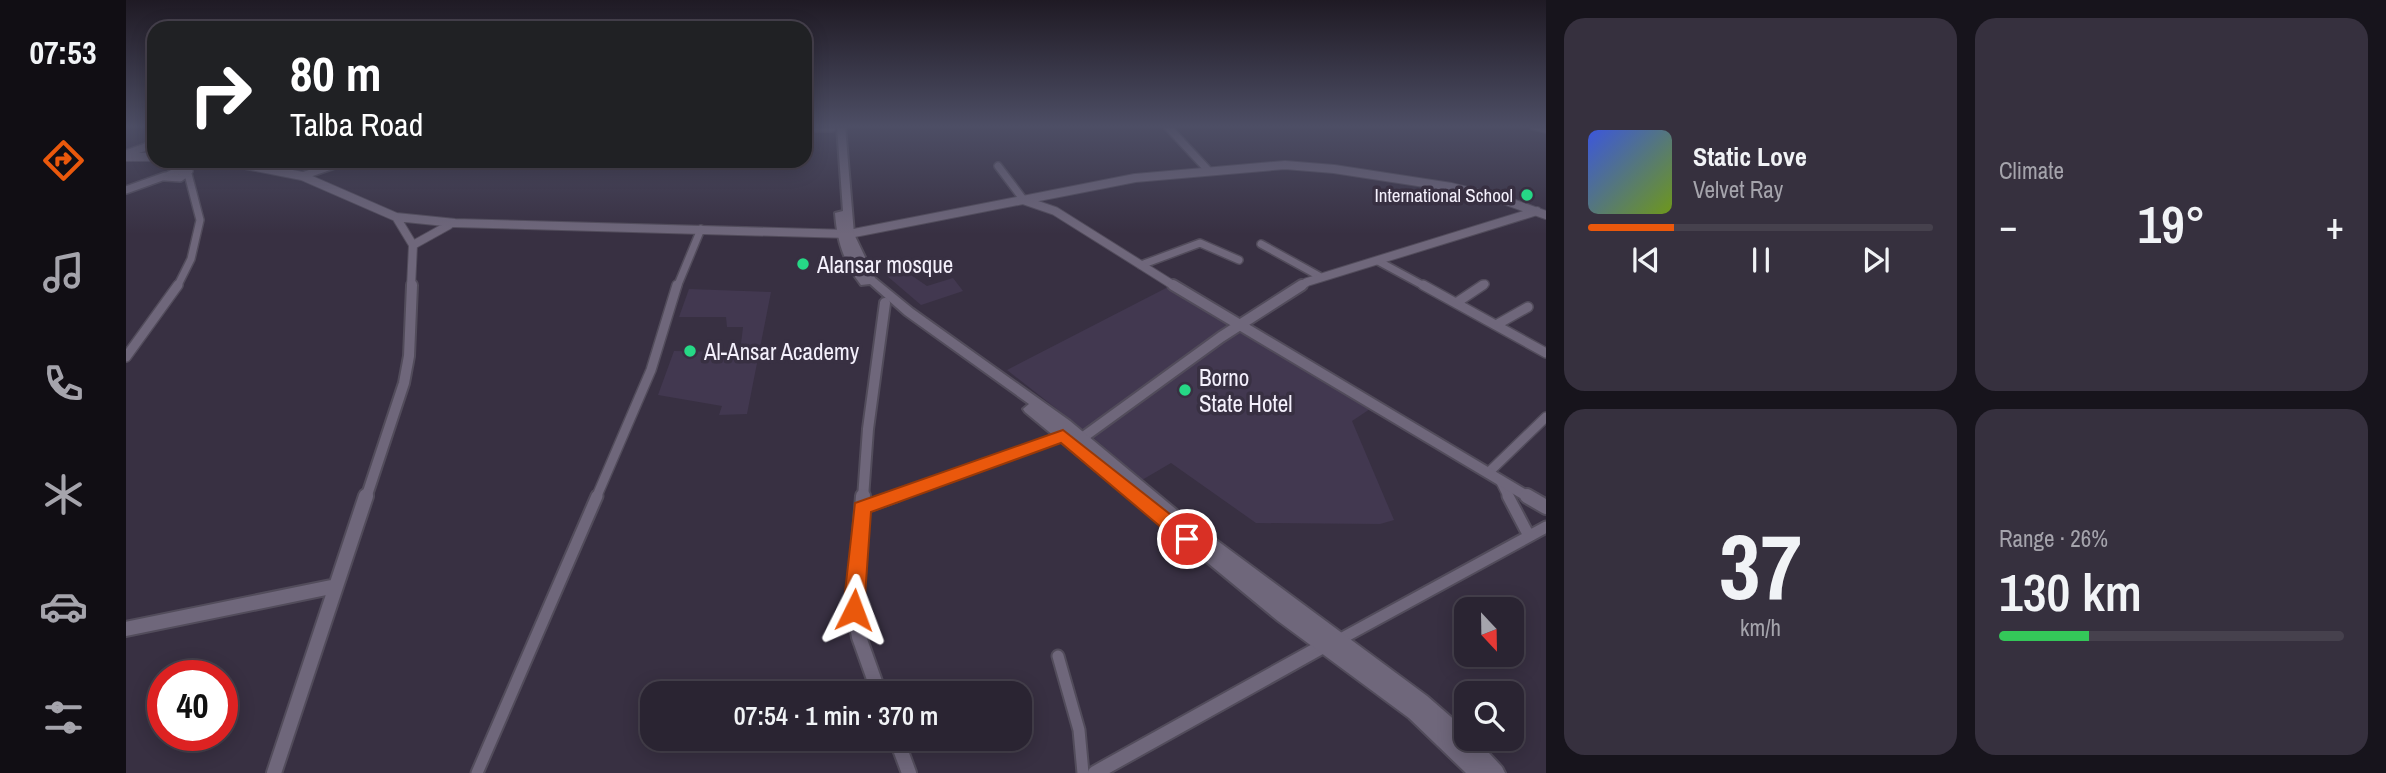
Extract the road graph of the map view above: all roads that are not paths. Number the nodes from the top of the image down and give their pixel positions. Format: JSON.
{"nodes":[{"id":1,"x":838,"y":162,"type":"edge"},
{"id":2,"x":1201,"y":162,"type":"edge"},
{"id":3,"x":998,"y":166,"type":"dead end"},
{"id":4,"x":192,"y":168,"type":"edge"},
{"id":5,"x":261,"y":168,"type":"edge"},
{"id":6,"x":325,"y":168,"type":"edge"},
{"id":7,"x":1207,"y":169,"type":"junction"},
{"id":8,"x":187,"y":175,"type":"junction"},
{"id":9,"x":302,"y":176,"type":"junction"},
{"id":10,"x":170,"y":178,"type":"junction"},
{"id":11,"x":126,"y":190,"type":"edge"},
{"id":12,"x":1046,"y":194,"type":"junction"},
{"id":13,"x":1022,"y":199,"type":"junction"},
{"id":14,"x":1055,"y":211,"type":"junction"},
{"id":15,"x":1543,"y":211,"type":"edge"},
{"id":16,"x":396,"y":217,"type":"junction"},
{"id":17,"x":455,"y":223,"type":"junction"},
{"id":18,"x":701,"y":229,"type":"junction"},
{"id":19,"x":844,"y":234,"type":"junction"},
{"id":20,"x":1261,"y":244,"type":"dead end"},
{"id":21,"x":413,"y":245,"type":"junction"},
{"id":22,"x":1239,"y":260,"type":"dead end"},
{"id":23,"x":1378,"y":261,"type":"junction"},
{"id":24,"x":1141,"y":265,"type":"junction"},
{"id":25,"x":1319,"y":276,"type":"junction"},
{"id":26,"x":1485,"y":284,"type":"dead end"},
{"id":27,"x":885,"y":303,"type":"junction"},
{"id":28,"x":1456,"y":303,"type":"junction"},
{"id":29,"x":1528,"y":307,"type":"dead end"},
{"id":30,"x":1496,"y":325,"type":"junction"},
{"id":31,"x":1238,"y":326,"type":"junction"},
{"id":32,"x":142,"y":333,"type":"junction"},
{"id":33,"x":126,"y":346,"type":"edge"},
{"id":34,"x":1546,"y":353,"type":"edge"},
{"id":35,"x":126,"y":357,"type":"edge"},
{"id":36,"x":1546,"y":417,"type":"edge"},
{"id":37,"x":1063,"y":436,"type":"junction"},
{"id":38,"x":1082,"y":438,"type":"junction"},
{"id":39,"x":1488,"y":473,"type":"junction"},
{"id":40,"x":1500,"y":480,"type":"junction"},
{"id":41,"x":1546,"y":507,"type":"edge"},
{"id":42,"x":862,"y":508,"type":"junction"},
{"id":43,"x":1546,"y":527,"type":"edge"},
{"id":44,"x":1529,"y":536,"type":"junction"},
{"id":45,"x":335,"y":586,"type":"junction"},
{"id":46,"x":126,"y":629,"type":"edge"},
{"id":47,"x":1331,"y":643,"type":"junction"},
{"id":48,"x":1058,"y":656,"type":"dead end"},
{"id":49,"x":875,"y":681,"type":"edge"},
{"id":50,"x":901,"y":751,"type":"edge"},
{"id":51,"x":274,"y":773,"type":"edge"},
{"id":52,"x":477,"y":773,"type":"edge"},
{"id":53,"x":909,"y":773,"type":"edge"},
{"id":54,"x":1083,"y":773,"type":"edge"},
{"id":55,"x":1095,"y":773,"type":"edge"},
{"id":56,"x":1479,"y":773,"type":"edge"},
{"id":57,"x":1496,"y":773,"type":"edge"}],
"edges":[{"from":1,"to":19,"type":"main road"},
{"from":2,"to":7,"type":"street"},
{"from":3,"to":13,"type":"street"},
{"from":4,"to":8,"type":"street"},
{"from":5,"to":9,"type":"street"},
{"from":6,"to":9,"type":"street"},
{"from":7,"to":12,"type":"street"},
{"from":7,"to":15,"type":"street"},
{"from":8,"to":10,"type":"street"},
{"from":8,"to":10,"type":"street"},
{"from":8,"to":32,"type":"street"},
{"from":9,"to":16,"type":"street"},
{"from":10,"to":11,"type":"street"},
{"from":12,"to":13,"type":"street"},
{"from":12,"to":14,"type":"street"},
{"from":13,"to":14,"type":"street"},
{"from":13,"to":19,"type":"street"},
{"from":14,"to":24,"type":"street"},
{"from":15,"to":23,"type":"street"},
{"from":16,"to":17,"type":"street"},
{"from":16,"to":21,"type":"street"},
{"from":17,"to":18,"type":"street"},
{"from":17,"to":21,"type":"street"},
{"from":18,"to":19,"type":"street"},
{"from":18,"to":52,"type":"street"},
{"from":19,"to":27,"type":"main road"},
{"from":19,"to":38,"type":"main road"},
{"from":20,"to":25,"type":"street"},
{"from":21,"to":45,"type":"street"},
{"from":22,"to":24,"type":"street"},
{"from":23,"to":25,"type":"street"},
{"from":23,"to":28,"type":"street"},
{"from":24,"to":31,"type":"street"},
{"from":25,"to":31,"type":"street"},
{"from":26,"to":28,"type":"street"},
{"from":27,"to":37,"type":"main road"},
{"from":27,"to":42,"type":"street"},
{"from":28,"to":30,"type":"street"},
{"from":29,"to":30,"type":"street"},
{"from":30,"to":34,"type":"street"},
{"from":31,"to":38,"type":"street"},
{"from":31,"to":39,"type":"street"},
{"from":32,"to":33,"type":"street"},
{"from":32,"to":35,"type":"street"},
{"from":36,"to":39,"type":"street"},
{"from":37,"to":42,"type":"street"},
{"from":37,"to":47,"type":"main road"},
{"from":38,"to":47,"type":"main road"},
{"from":39,"to":40,"type":"street"},
{"from":40,"to":41,"type":"street"},
{"from":40,"to":44,"type":"street"},
{"from":42,"to":49,"type":"street"},
{"from":43,"to":44,"type":"street"},
{"from":44,"to":47,"type":"street"},
{"from":45,"to":46,"type":"street"},
{"from":45,"to":51,"type":"street"},
{"from":47,"to":55,"type":"street"},
{"from":47,"to":56,"type":"main road"},
{"from":47,"to":57,"type":"main road"},
{"from":48,"to":54,"type":"street"},
{"from":50,"to":53,"type":"street"}]}
